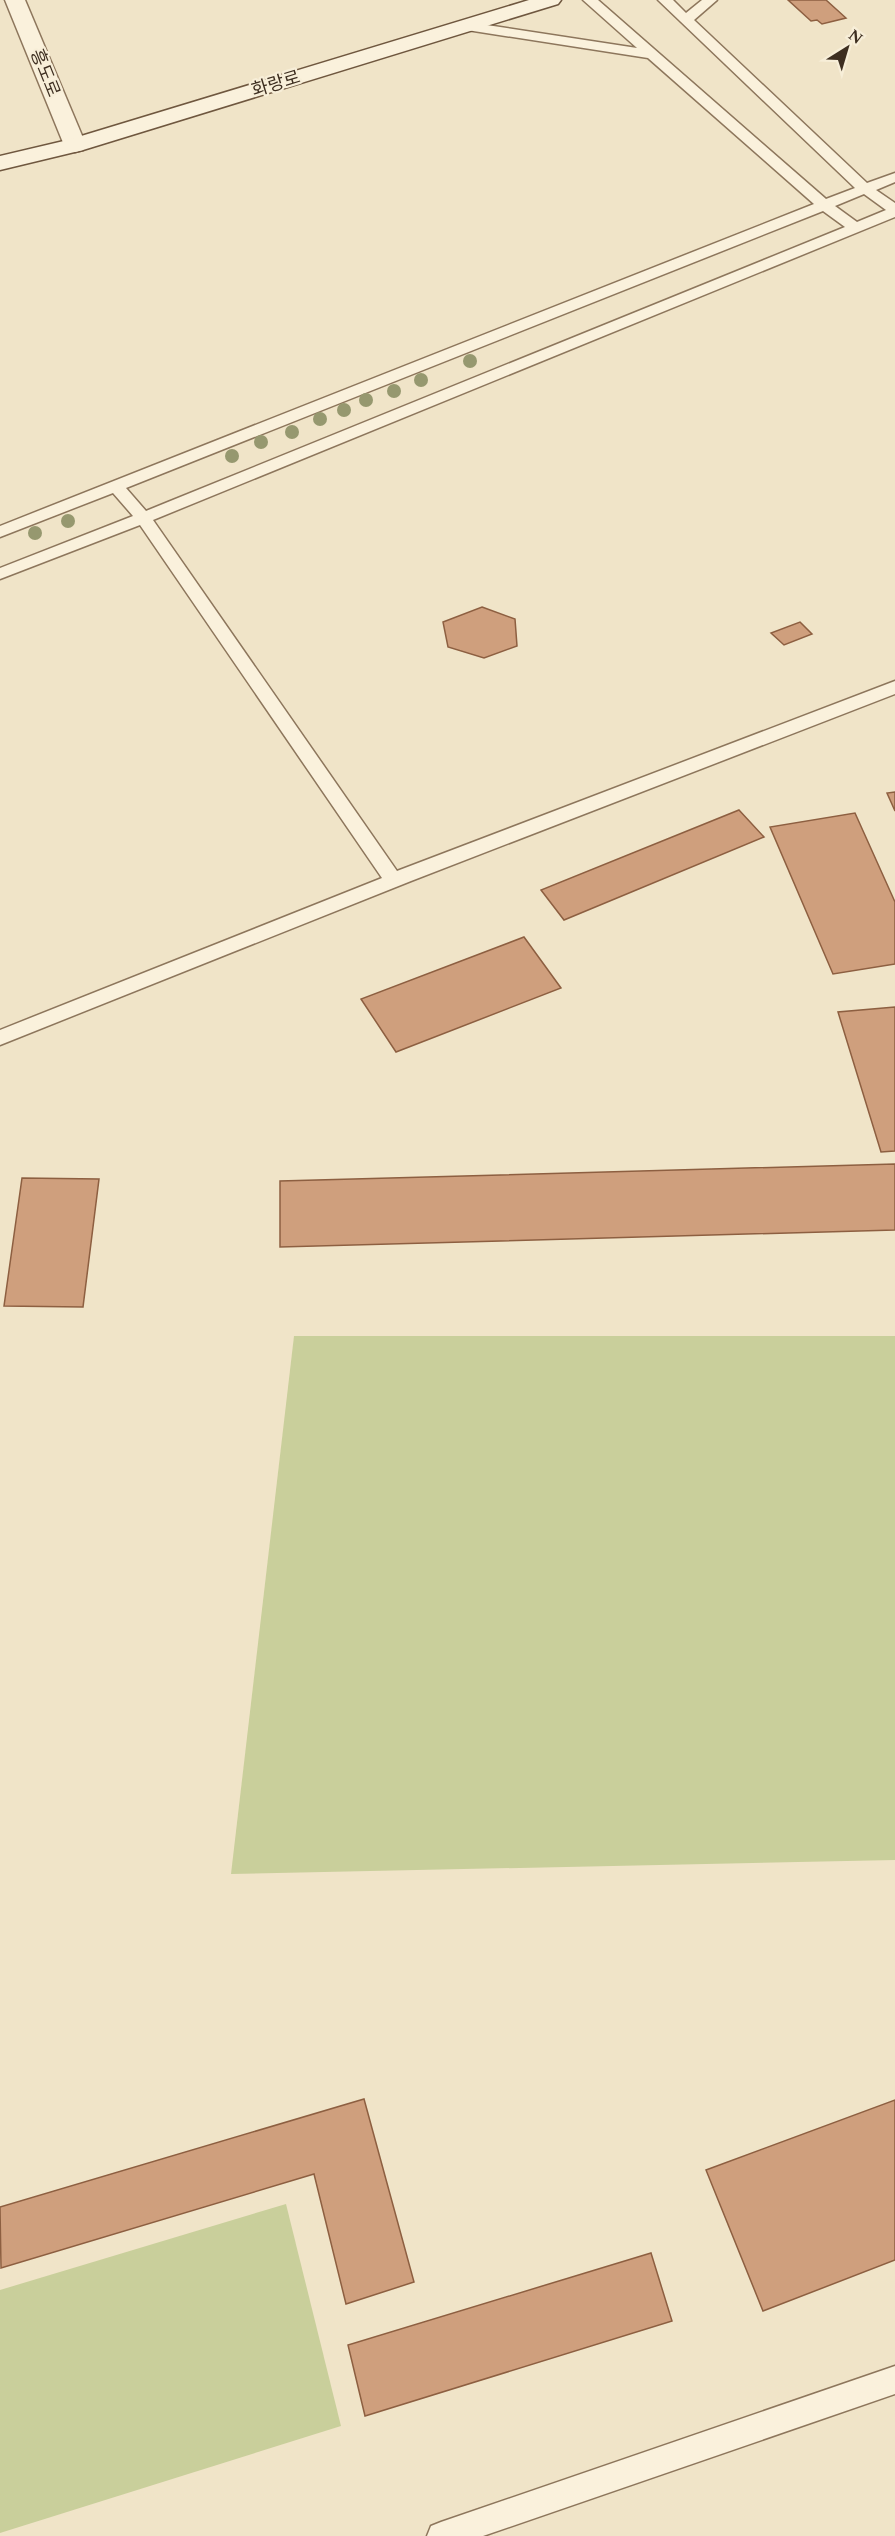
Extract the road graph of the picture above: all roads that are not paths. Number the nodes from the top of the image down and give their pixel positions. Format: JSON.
{"nodes":[{"id":1,"x":15,"y":0,"type":"edge"},
{"id":2,"x":551,"y":0,"type":"edge"},
{"id":3,"x":590,"y":0,"type":"edge"},
{"id":4,"x":665,"y":0,"type":"edge"},
{"id":5,"x":710,"y":0,"type":"edge"},
{"id":6,"x":686,"y":20,"type":"junction"},
{"id":7,"x":467,"y":26,"type":"junction"},
{"id":8,"x":651,"y":54,"type":"junction"},
{"id":9,"x":75,"y":145,"type":"junction"},
{"id":10,"x":0,"y":163,"type":"edge"},
{"id":11,"x":895,"y":177,"type":"edge"},
{"id":12,"x":864,"y":188,"type":"junction"},
{"id":13,"x":824,"y":205,"type":"junction"},
{"id":14,"x":895,"y":211,"type":"edge"},
{"id":15,"x":856,"y":229,"type":"junction"},
{"id":16,"x":116,"y":487,"type":"junction"},
{"id":17,"x":143,"y":518,"type":"junction"},
{"id":18,"x":0,"y":532,"type":"edge"},
{"id":19,"x":0,"y":574,"type":"edge"},
{"id":20,"x":895,"y":687,"type":"edge"},
{"id":21,"x":393,"y":880,"type":"junction"},
{"id":22,"x":0,"y":1038,"type":"edge"},
{"id":23,"x":895,"y":2380,"type":"edge"},
{"id":24,"x":441,"y":2536,"type":"edge"}],
"edges":[{"from":1,"to":9,"type":"main road","name":"흥도로"},
{"from":2,"to":7,"type":"main road","name":"화랑로"},
{"from":3,"to":8,"type":"lane"},
{"from":4,"to":6,"type":"lane"},
{"from":5,"to":6,"type":"lane"},
{"from":6,"to":12,"type":"lane"},
{"from":7,"to":8,"type":"lane"},
{"from":7,"to":9,"type":"main road","name":"화랑로"},
{"from":8,"to":13,"type":"lane"},
{"from":9,"to":10,"type":"main road","name":"화랑로"},
{"from":11,"to":12,"type":"lane"},
{"from":12,"to":13,"type":"lane"},
{"from":12,"to":14,"type":"lane"},
{"from":13,"to":15,"type":"lane"},
{"from":13,"to":16,"type":"lane"},
{"from":14,"to":15,"type":"lane"},
{"from":15,"to":17,"type":"lane"},
{"from":16,"to":17,"type":"lane"},
{"from":16,"to":18,"type":"lane"},
{"from":17,"to":19,"type":"lane"},
{"from":17,"to":21,"type":"lane"},
{"from":20,"to":21,"type":"lane"},
{"from":21,"to":22,"type":"lane"},
{"from":23,"to":24,"type":"lane"}]}
